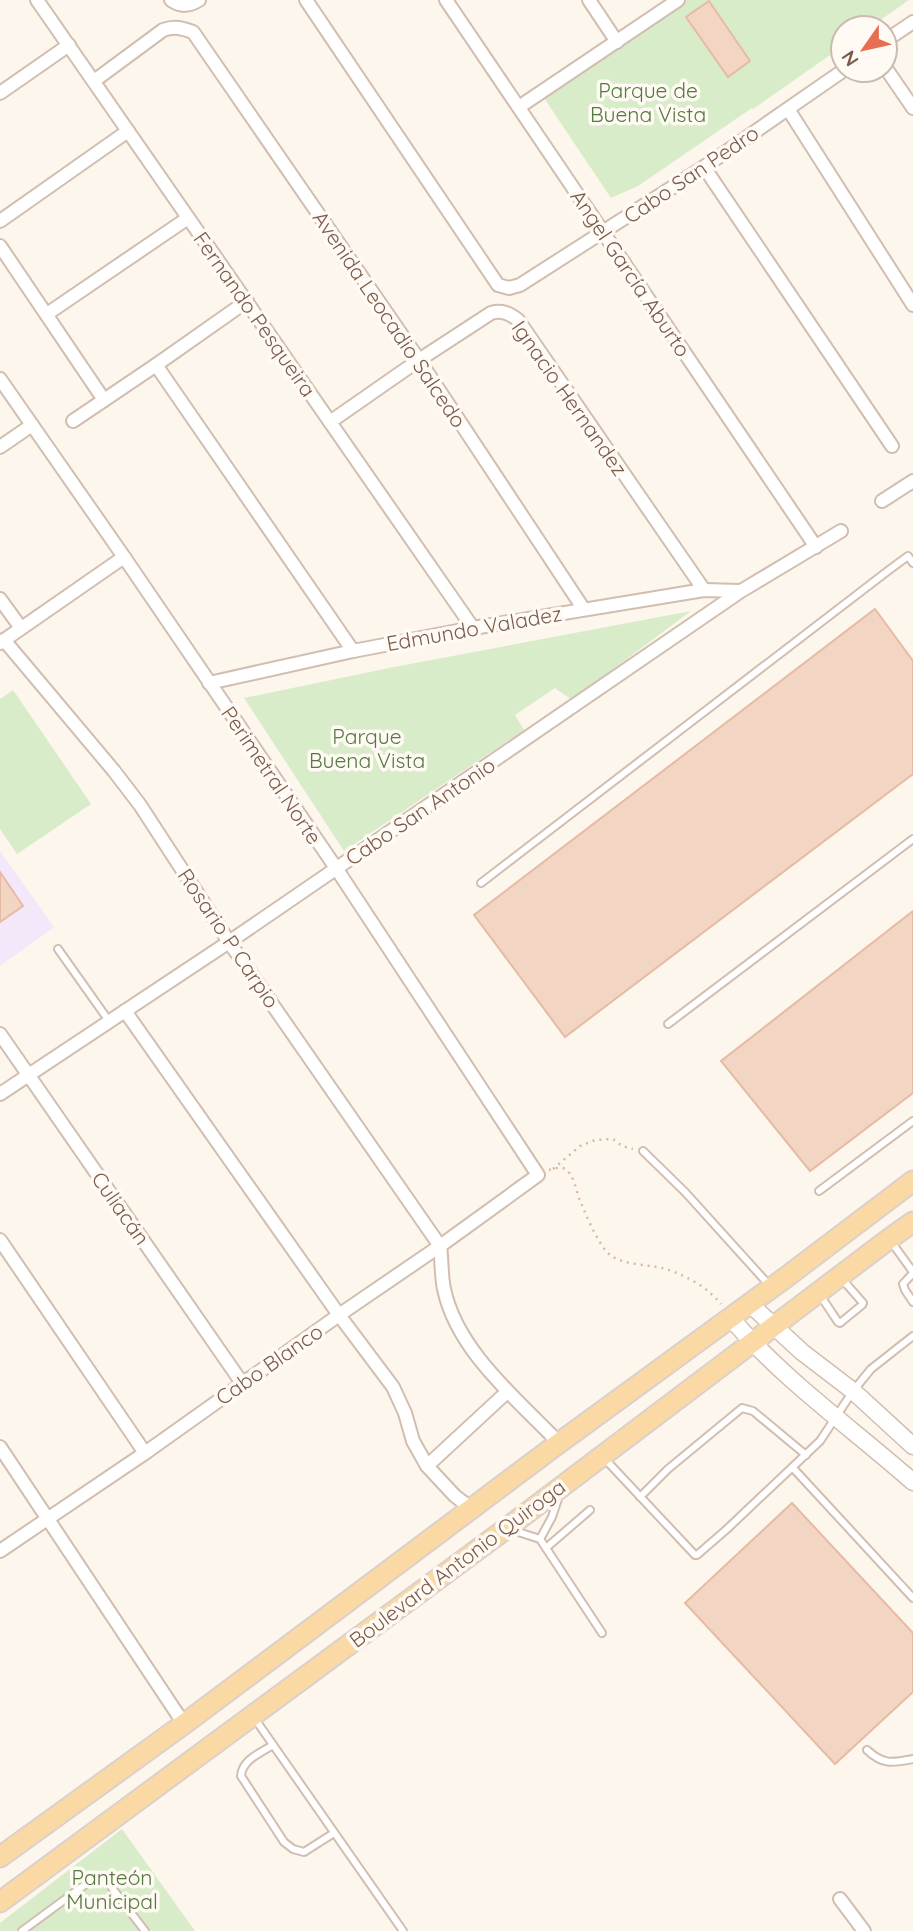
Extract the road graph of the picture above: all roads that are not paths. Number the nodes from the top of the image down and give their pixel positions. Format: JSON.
{"nodes":[{"id":1,"x":37,"y":0,"type":"edge"},
{"id":2,"x":172,"y":0,"type":"edge"},
{"id":3,"x":199,"y":0,"type":"edge"},
{"id":4,"x":306,"y":0,"type":"edge"},
{"id":5,"x":446,"y":0,"type":"edge"},
{"id":6,"x":589,"y":0,"type":"edge"},
{"id":7,"x":678,"y":0,"type":"edge"},
{"id":8,"x":617,"y":42,"type":"junction"},
{"id":9,"x":69,"y":45,"type":"junction"},
{"id":10,"x":829,"y":80,"type":"edge"},
{"id":11,"x":94,"y":81,"type":"junction"},
{"id":12,"x":897,"y":84,"type":"edge"},
{"id":13,"x":0,"y":93,"type":"edge"},
{"id":14,"x":519,"y":107,"type":"junction"},
{"id":15,"x":913,"y":108,"type":"edge"},
{"id":16,"x":788,"y":109,"type":"junction"},
{"id":17,"x":128,"y":131,"type":"junction"},
{"id":18,"x":704,"y":167,"type":"junction"},
{"id":19,"x":188,"y":218,"type":"junction"},
{"id":20,"x":0,"y":221,"type":"edge"},
{"id":21,"x":603,"y":232,"type":"junction"},
{"id":22,"x":0,"y":247,"type":"edge"},
{"id":23,"x":247,"y":301,"type":"junction"},
{"id":24,"x":913,"y":305,"type":"edge"},
{"id":25,"x":47,"y":314,"type":"junction"},
{"id":26,"x":419,"y":360,"type":"junction"},
{"id":27,"x":156,"y":365,"type":"junction"},
{"id":28,"x":0,"y":379,"type":"edge"},
{"id":29,"x":104,"y":400,"type":"junction"},
{"id":30,"x":73,"y":421,"type":"dead end"},
{"id":31,"x":330,"y":422,"type":"junction"},
{"id":32,"x":32,"y":425,"type":"junction"},
{"id":33,"x":892,"y":446,"type":"dead end"},
{"id":34,"x":0,"y":447,"type":"edge"},
{"id":35,"x":913,"y":481,"type":"edge"},
{"id":36,"x":882,"y":501,"type":"dead end"},
{"id":37,"x":841,"y":531,"type":"dead end"},
{"id":38,"x":816,"y":547,"type":"junction"},
{"id":39,"x":911,"y":554,"type":"edge"},
{"id":40,"x":124,"y":557,"type":"junction"},
{"id":41,"x":913,"y":563,"type":"edge"},
{"id":42,"x":704,"y":590,"type":"junction"},
{"id":43,"x":741,"y":591,"type":"junction"},
{"id":44,"x":0,"y":599,"type":"edge"},
{"id":45,"x":583,"y":608,"type":"junction"},
{"id":46,"x":21,"y":628,"type":"junction"},
{"id":47,"x":473,"y":628,"type":"junction"},
{"id":48,"x":2,"y":642,"type":"edge"},
{"id":49,"x":353,"y":651,"type":"junction"},
{"id":50,"x":209,"y":683,"type":"junction"},
{"id":51,"x":913,"y":839,"type":"edge"},
{"id":52,"x":336,"y":868,"type":"junction"},
{"id":53,"x":481,"y":883,"type":"dead end"},
{"id":54,"x":229,"y":942,"type":"junction"},
{"id":55,"x":58,"y":949,"type":"dead end"},
{"id":56,"x":125,"y":1011,"type":"junction"},
{"id":57,"x":109,"y":1021,"type":"junction"},
{"id":58,"x":668,"y":1024,"type":"dead end"},
{"id":59,"x":0,"y":1034,"type":"edge"},
{"id":60,"x":28,"y":1074,"type":"junction"},
{"id":61,"x":0,"y":1094,"type":"edge"},
{"id":62,"x":913,"y":1121,"type":"edge"},
{"id":63,"x":643,"y":1151,"type":"road end"},
{"id":64,"x":537,"y":1176,"type":"joint"},
{"id":65,"x":913,"y":1181,"type":"edge"},
{"id":66,"x":819,"y":1191,"type":"dead end"},
{"id":67,"x":913,"y":1223,"type":"edge"},
{"id":68,"x":889,"y":1239,"type":"junction"},
{"id":69,"x":0,"y":1240,"type":"edge"},
{"id":70,"x":440,"y":1246,"type":"junction"},
{"id":71,"x":913,"y":1273,"type":"edge"},
{"id":72,"x":839,"y":1277,"type":"junction"},
{"id":73,"x":771,"y":1288,"type":"junction"},
{"id":74,"x":818,"y":1293,"type":"junction"},
{"id":75,"x":913,"y":1302,"type":"edge"},
{"id":76,"x":750,"y":1304,"type":"junction"},
{"id":77,"x":339,"y":1315,"type":"junction"},
{"id":78,"x":730,"y":1317,"type":"junction"},
{"id":79,"x":773,"y":1326,"type":"junction"},
{"id":80,"x":913,"y":1336,"type":"edge"},
{"id":81,"x":752,"y":1343,"type":"junction"},
{"id":82,"x":242,"y":1382,"type":"junction"},
{"id":83,"x":853,"y":1391,"type":"junction"},
{"id":84,"x":507,"y":1392,"type":"junction"},
{"id":85,"x":836,"y":1418,"type":"junction"},
{"id":86,"x":559,"y":1443,"type":"junction"},
{"id":87,"x":913,"y":1446,"type":"edge"},
{"id":88,"x":0,"y":1447,"type":"edge"},
{"id":89,"x":145,"y":1452,"type":"junction"},
{"id":90,"x":806,"y":1455,"type":"junction"},
{"id":91,"x":602,"y":1456,"type":"junction"},
{"id":92,"x":427,"y":1466,"type":"junction"},
{"id":93,"x":793,"y":1468,"type":"junction"},
{"id":94,"x":913,"y":1482,"type":"edge"},
{"id":95,"x":563,"y":1485,"type":"junction"},
{"id":96,"x":640,"y":1497,"type":"junction"},
{"id":97,"x":472,"y":1509,"type":"junction"},
{"id":98,"x":590,"y":1510,"type":"dead end"},
{"id":99,"x":48,"y":1517,"type":"junction"},
{"id":100,"x":507,"y":1528,"type":"junction"},
{"id":101,"x":540,"y":1539,"type":"junction"},
{"id":102,"x":546,"y":1548,"type":"junction"},
{"id":103,"x":0,"y":1550,"type":"edge"},
{"id":104,"x":913,"y":1598,"type":"edge"},
{"id":105,"x":602,"y":1633,"type":"dead end"},
{"id":106,"x":252,"y":1715,"type":"junction"},
{"id":107,"x":184,"y":1724,"type":"junction"},
{"id":108,"x":273,"y":1745,"type":"junction"},
{"id":109,"x":867,"y":1750,"type":"dead end"},
{"id":110,"x":913,"y":1759,"type":"edge"},
{"id":111,"x":334,"y":1833,"type":"junction"},
{"id":112,"x":0,"y":1857,"type":"edge"},
{"id":113,"x":2,"y":1897,"type":"edge"},
{"id":114,"x":840,"y":1899,"type":"dead end"},
{"id":115,"x":22,"y":1931,"type":"edge"},
{"id":116,"x":145,"y":1931,"type":"edge"},
{"id":117,"x":403,"y":1931,"type":"edge"},
{"id":118,"x":864,"y":1931,"type":"edge"}],
"edges":[{"from":1,"to":9,"type":"street","name":"Fernando Pesqueira"},
{"from":2,"to":3,"type":"street"},
{"from":4,"to":21,"type":"street","name":"Cabo San Pedro"},
{"from":5,"to":14,"type":"street","name":"Angel García Aburto"},
{"from":6,"to":8,"type":"street"},
{"from":7,"to":8,"type":"street"},
{"from":8,"to":14,"type":"street"},
{"from":9,"to":11,"type":"street","name":"Fernando Pesqueira"},
{"from":9,"to":13,"type":"street"},
{"from":10,"to":16,"type":"street","name":"Cabo San Pedro"},
{"from":11,"to":17,"type":"street","name":"Fernando Pesqueira"},
{"from":11,"to":26,"type":"street","name":"Avenida Leocadio Salcedo"},
{"from":12,"to":15,"type":"street"},
{"from":14,"to":21,"type":"street","name":"Angel García Aburto"},
{"from":16,"to":18,"type":"street","name":"Cabo San Pedro"},
{"from":16,"to":24,"type":"street"},
{"from":17,"to":19,"type":"street","name":"Fernando Pesqueira"},
{"from":17,"to":20,"type":"street"},
{"from":18,"to":21,"type":"street","name":"Cabo San Pedro"},
{"from":18,"to":33,"type":"street"},
{"from":19,"to":23,"type":"street","name":"Fernando Pesqueira"},
{"from":19,"to":25,"type":"street"},
{"from":21,"to":38,"type":"street","name":"Angel García Aburto"},
{"from":22,"to":25,"type":"street"},
{"from":23,"to":27,"type":"street"},
{"from":23,"to":31,"type":"street","name":"Fernando Pesqueira"},
{"from":25,"to":29,"type":"street"},
{"from":26,"to":31,"type":"street","name":"Ignacio Hernandez"},
{"from":26,"to":42,"type":"street","name":"Ignacio Hernandez"},
{"from":26,"to":45,"type":"street","name":"Avenida Leocadio Salcedo"},
{"from":27,"to":29,"type":"street"},
{"from":27,"to":49,"type":"street"},
{"from":28,"to":32,"type":"street","name":"Perimetral Norte"},
{"from":29,"to":30,"type":"street"},
{"from":31,"to":47,"type":"street","name":"Fernando Pesqueira"},
{"from":32,"to":34,"type":"street"},
{"from":32,"to":40,"type":"street","name":"Perimetral Norte"},
{"from":35,"to":36,"type":"street"},
{"from":37,"to":38,"type":"street","name":"Cabo San Antonio"},
{"from":38,"to":43,"type":"street","name":"Cabo San Antonio"},
{"from":39,"to":41,"type":"lane"},
{"from":39,"to":53,"type":"lane"},
{"from":40,"to":46,"type":"street"},
{"from":40,"to":50,"type":"street","name":"Perimetral Norte"},
{"from":42,"to":43,"type":"street","name":"Edmundo Valadez"},
{"from":42,"to":45,"type":"street","name":"Edmundo Valadez"},
{"from":43,"to":52,"type":"street","name":"Cabo San Antonio"},
{"from":44,"to":46,"type":"street"},
{"from":45,"to":47,"type":"street","name":"Edmundo Valadez"},
{"from":46,"to":48,"type":"street"},
{"from":47,"to":49,"type":"street","name":"Edmundo Valadez"},
{"from":48,"to":54,"type":"street","name":"Rosario P Carpio"},
{"from":49,"to":50,"type":"street","name":"Edmundo Valadez"},
{"from":50,"to":52,"type":"street","name":"Perimetral Norte"},
{"from":51,"to":58,"type":"lane"},
{"from":52,"to":54,"type":"street","name":"Cabo San Antonio"},
{"from":52,"to":64,"type":"street","name":"Perimetral Norte"},
{"from":54,"to":56,"type":"street","name":"Cabo San Antonio"},
{"from":54,"to":70,"type":"street","name":"Rosario P Carpio"},
{"from":55,"to":57,"type":"lane"},
{"from":56,"to":57,"type":"street","name":"Cabo San Antonio"},
{"from":56,"to":77,"type":"street"},
{"from":57,"to":60,"type":"street","name":"Cabo San Antonio"},
{"from":59,"to":60,"type":"street","name":"Culiacán"},
{"from":60,"to":61,"type":"street","name":"Cabo San Antonio"},
{"from":60,"to":82,"type":"street","name":"Culiacán"},
{"from":62,"to":66,"type":"lane"},
{"from":63,"to":73,"type":"lane"},
{"from":64,"to":70,"type":"street","name":"Cabo Blanco"},
{"from":65,"to":73,"type":"main road","name":"Boulevard Antonio Quiroga"},
{"from":67,"to":68,"type":"main road","name":"Boulevard Antonio Quiroga"},
{"from":68,"to":71,"type":"lane"},
{"from":68,"to":72,"type":"main road","name":"Boulevard Antonio Quiroga"},
{"from":69,"to":89,"type":"street"},
{"from":70,"to":77,"type":"street","name":"Cabo Blanco"},
{"from":70,"to":84,"type":"street"},
{"from":71,"to":75,"type":"lane"},
{"from":72,"to":74,"type":"main road","name":"Boulevard Antonio Quiroga"},
{"from":72,"to":74,"type":"lane"},
{"from":73,"to":76,"type":"main road","name":"Boulevard Antonio Quiroga"},
{"from":74,"to":79,"type":"main road","name":"Boulevard Antonio Quiroga"},
{"from":76,"to":78,"type":"main road","name":"Boulevard Antonio Quiroga"},
{"from":76,"to":79,"type":"street"},
{"from":77,"to":82,"type":"street","name":"Cabo Blanco"},
{"from":77,"to":92,"type":"street"},
{"from":78,"to":81,"type":"street"},
{"from":78,"to":86,"type":"main road","name":"Boulevard Antonio Quiroga"},
{"from":79,"to":81,"type":"main road","name":"Boulevard Antonio Quiroga"},
{"from":79,"to":83,"type":"street"},
{"from":80,"to":83,"type":"lane"},
{"from":81,"to":85,"type":"street"},
{"from":81,"to":91,"type":"main road","name":"Boulevard Antonio Quiroga"},
{"from":82,"to":89,"type":"street","name":"Cabo Blanco"},
{"from":83,"to":85,"type":"lane"},
{"from":83,"to":87,"type":"street"},
{"from":84,"to":86,"type":"street"},
{"from":84,"to":92,"type":"street"},
{"from":85,"to":90,"type":"lane"},
{"from":85,"to":94,"type":"street"},
{"from":86,"to":97,"type":"main road","name":"Boulevard Antonio Quiroga"},
{"from":88,"to":99,"type":"street"},
{"from":89,"to":99,"type":"street","name":"Cabo Blanco"},
{"from":90,"to":93,"type":"lane"},
{"from":90,"to":96,"type":"lane"},
{"from":91,"to":95,"type":"main road","name":"Boulevard Antonio Quiroga"},
{"from":91,"to":96,"type":"lane"},
{"from":92,"to":97,"type":"street"},
{"from":93,"to":96,"type":"lane"},
{"from":93,"to":104,"type":"lane"},
{"from":95,"to":100,"type":"main road","name":"Boulevard Antonio Quiroga"},
{"from":95,"to":101,"type":"lane"},
{"from":97,"to":107,"type":"main road","name":"Boulevard Antonio Quiroga"},
{"from":98,"to":102,"type":"lane"},
{"from":99,"to":103,"type":"street","name":"Cabo Blanco"},
{"from":99,"to":107,"type":"street"},
{"from":100,"to":101,"type":"lane"},
{"from":100,"to":106,"type":"main road","name":"Boulevard Antonio Quiroga"},
{"from":101,"to":102,"type":"lane"},
{"from":102,"to":105,"type":"lane"},
{"from":106,"to":108,"type":"lane"},
{"from":106,"to":113,"type":"main road","name":"Boulevard Antonio Quiroga"},
{"from":107,"to":112,"type":"main road","name":"Boulevard Antonio Quiroga"},
{"from":108,"to":111,"type":"lane"},
{"from":108,"to":111,"type":"lane"},
{"from":109,"to":110,"type":"lane"},
{"from":111,"to":117,"type":"lane"},
{"from":114,"to":118,"type":"street"},
{"from":115,"to":116,"type":"lane"}]}
